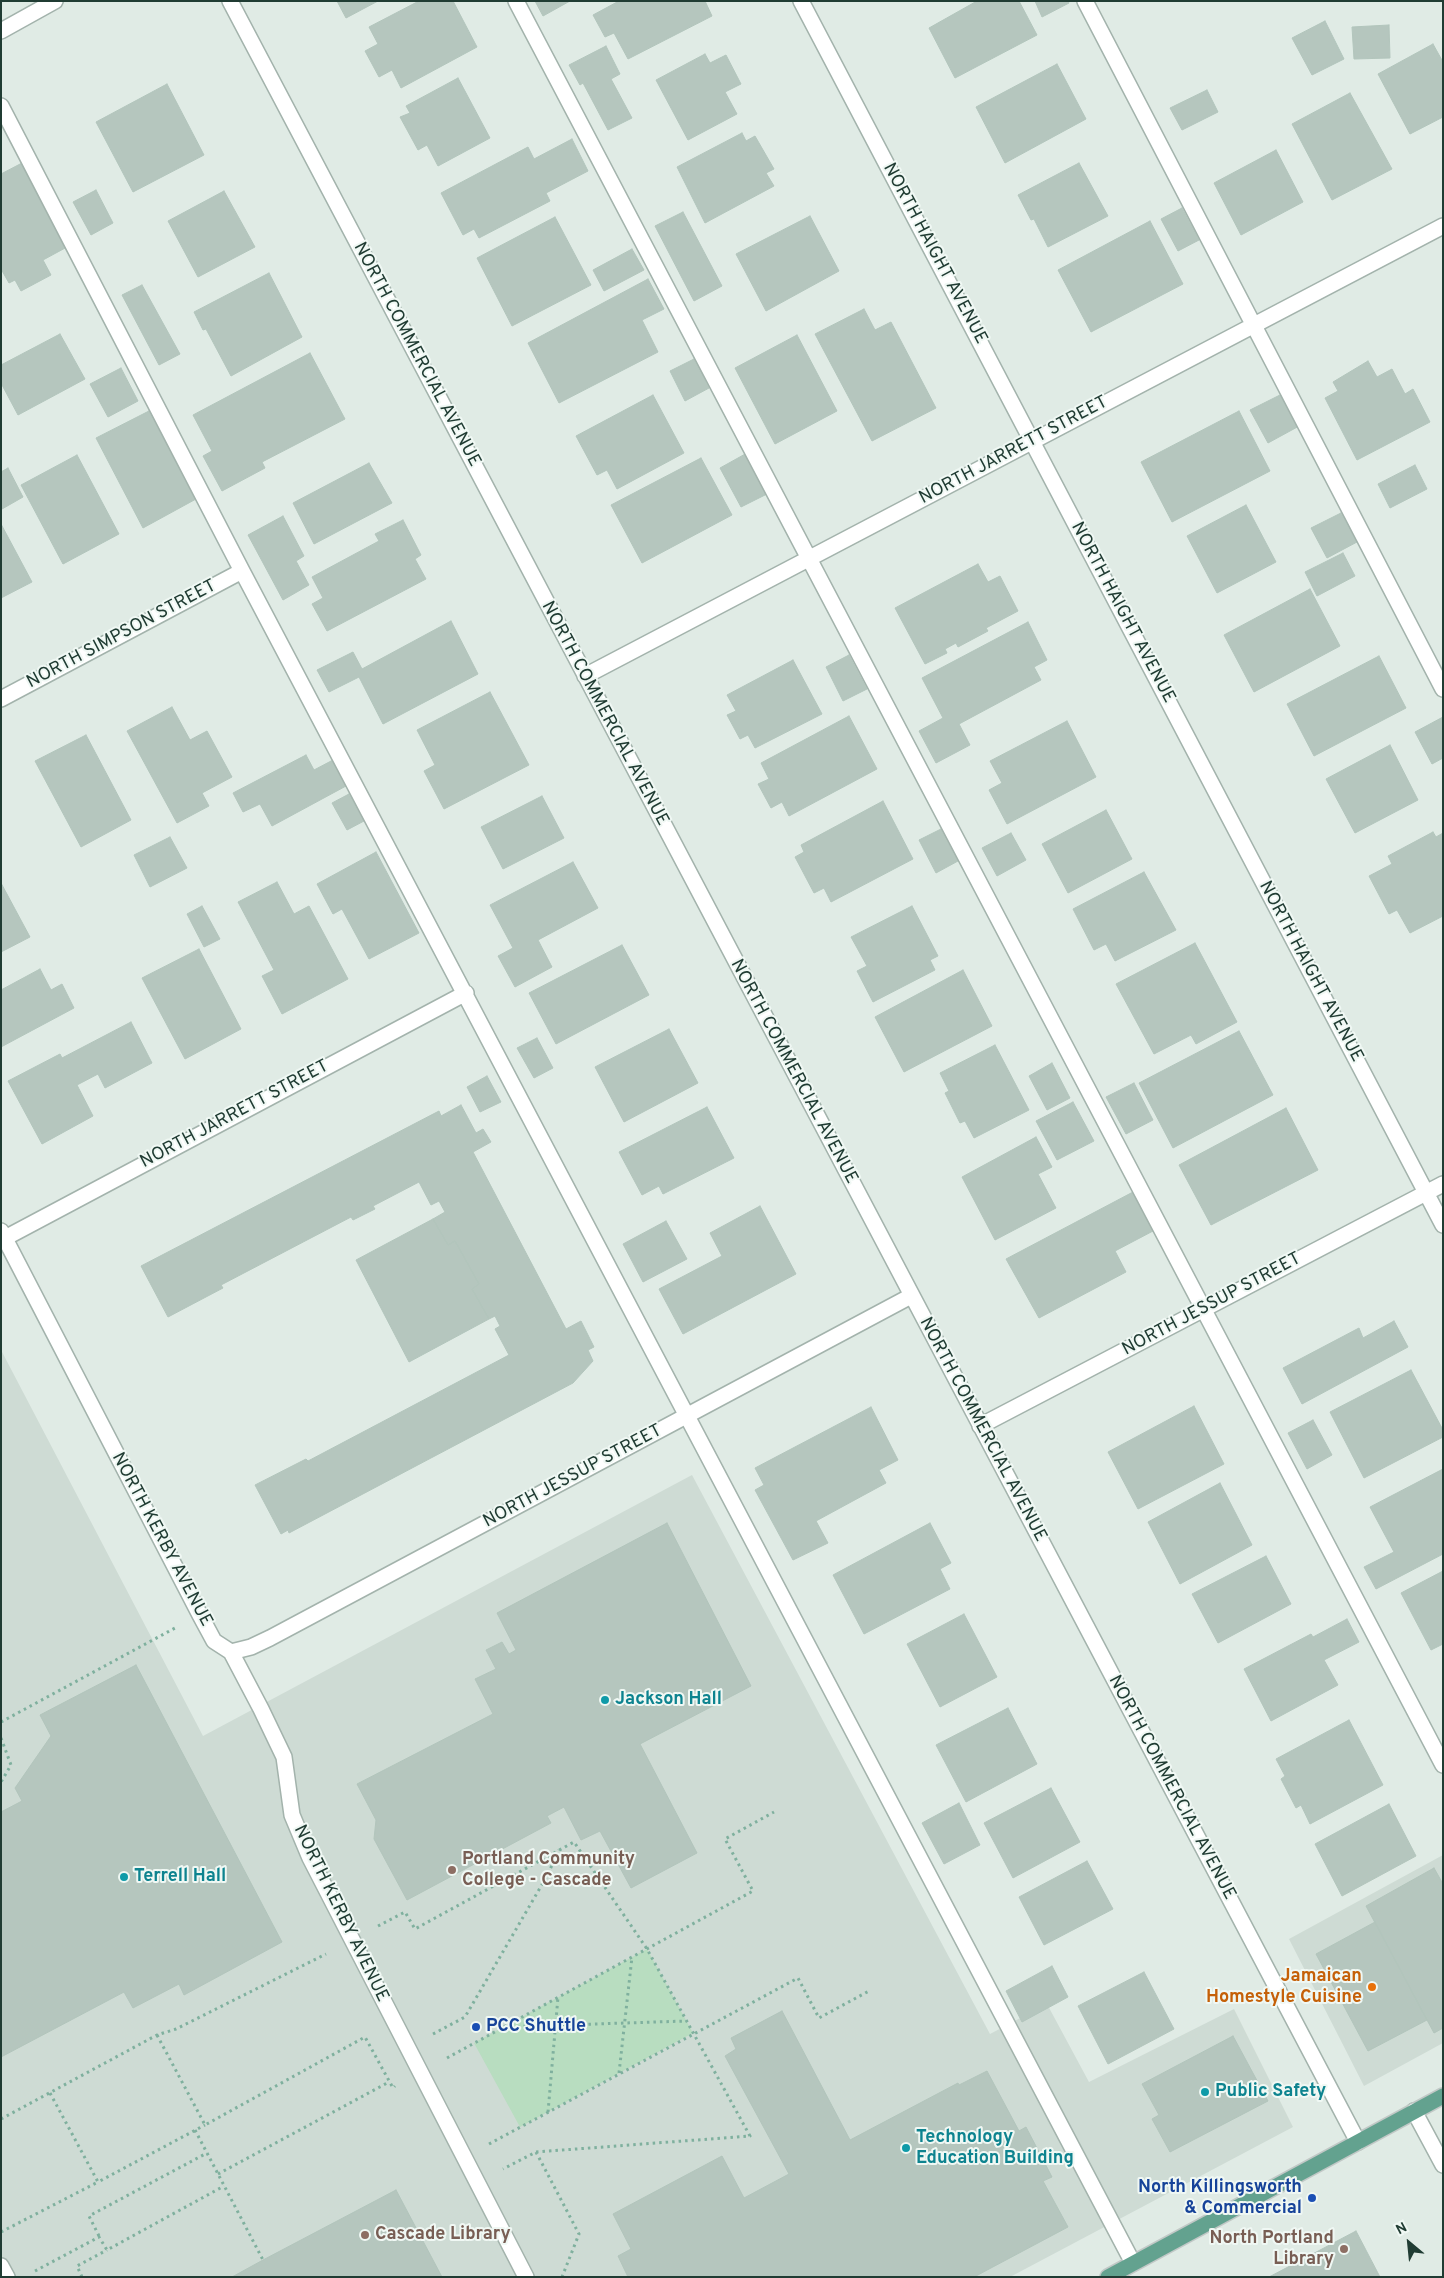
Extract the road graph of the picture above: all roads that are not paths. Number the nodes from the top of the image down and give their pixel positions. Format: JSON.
{"nodes":[{"id":1,"x":55,"y":1,"type":"edge"},
{"id":2,"x":230,"y":1,"type":"edge"},
{"id":3,"x":516,"y":1,"type":"edge"},
{"id":4,"x":801,"y":1,"type":"edge"},
{"id":5,"x":1085,"y":1,"type":"edge"},
{"id":6,"x":1,"y":31,"type":"edge"},
{"id":7,"x":1,"y":106,"type":"edge"},
{"id":8,"x":1443,"y":226,"type":"edge"},
{"id":9,"x":1253,"y":326,"type":"junction"},
{"id":10,"x":1032,"y":442,"type":"junction"},
{"id":11,"x":808,"y":559,"type":"junction"},
{"id":12,"x":242,"y":570,"type":"junction"},
{"id":13,"x":585,"y":676,"type":"junction"},
{"id":14,"x":1443,"y":689,"type":"edge"},
{"id":15,"x":1,"y":699,"type":"edge"},
{"id":16,"x":466,"y":993,"type":"junction"},
{"id":17,"x":1443,"y":1184,"type":"edge"},
{"id":18,"x":1426,"y":1193,"type":"junction"},
{"id":19,"x":1443,"y":1225,"type":"edge"},
{"id":20,"x":3,"y":1234,"type":"edge"},
{"id":21,"x":911,"y":1296,"type":"junction"},
{"id":22,"x":1202,"y":1310,"type":"junction"},
{"id":23,"x":688,"y":1416,"type":"junction"},
{"id":24,"x":980,"y":1426,"type":"junction"},
{"id":25,"x":231,"y":1652,"type":"junction"},
{"id":26,"x":1443,"y":1765,"type":"edge"},
{"id":27,"x":1443,"y":2096,"type":"edge"},
{"id":28,"x":1414,"y":2112,"type":"junction"},
{"id":29,"x":1358,"y":2142,"type":"junction"},
{"id":30,"x":1443,"y":2165,"type":"edge"},
{"id":31,"x":1133,"y":2263,"type":"junction"},
{"id":32,"x":1,"y":2266,"type":"edge"},
{"id":33,"x":7,"y":2277,"type":"edge"},
{"id":34,"x":526,"y":2277,"type":"edge"},
{"id":35,"x":1108,"y":2277,"type":"edge"}],
"edges":[{"from":1,"to":6,"type":"street"},
{"from":2,"to":13,"type":"street","name":"NORTH COMMERCIAL AVENUE"},
{"from":3,"to":11,"type":"street"},
{"from":4,"to":10,"type":"street","name":"NORTH HAIGHT AVENUE"},
{"from":5,"to":9,"type":"street"},
{"from":7,"to":12,"type":"street"},
{"from":8,"to":9,"type":"street","name":"NORTH JARRETT STREET"},
{"from":9,"to":10,"type":"street","name":"NORTH JARRETT STREET"},
{"from":9,"to":14,"type":"street"},
{"from":10,"to":11,"type":"street","name":"NORTH JARRETT STREET"},
{"from":10,"to":18,"type":"street","name":"NORTH HAIGHT AVENUE"},
{"from":11,"to":13,"type":"street","name":"NORTH JARRETT STREET"},
{"from":11,"to":22,"type":"street"},
{"from":12,"to":15,"type":"street","name":"NORTH SIMPSON STREET"},
{"from":12,"to":16,"type":"street"},
{"from":13,"to":21,"type":"street","name":"NORTH COMMERCIAL AVENUE"},
{"from":16,"to":20,"type":"street","name":"NORTH JARRETT STREET"},
{"from":16,"to":23,"type":"street"},
{"from":17,"to":18,"type":"street","name":"NORTH JESSUP STREET"},
{"from":18,"to":19,"type":"street","name":"NORTH HAIGHT AVENUE"},
{"from":18,"to":22,"type":"street","name":"NORTH JESSUP STREET"},
{"from":20,"to":25,"type":"street","name":"NORTH KERBY AVENUE"},
{"from":21,"to":23,"type":"street","name":"NORTH JESSUP STREET"},
{"from":21,"to":24,"type":"street","name":"NORTH COMMERCIAL AVENUE"},
{"from":22,"to":24,"type":"street","name":"NORTH JESSUP STREET"},
{"from":22,"to":26,"type":"street"},
{"from":23,"to":25,"type":"street","name":"NORTH JESSUP STREET"},
{"from":23,"to":31,"type":"street"},
{"from":24,"to":29,"type":"street","name":"NORTH COMMERCIAL AVENUE"},
{"from":25,"to":34,"type":"street","name":"NORTH KERBY AVENUE"},
{"from":27,"to":28,"type":"main road"},
{"from":28,"to":29,"type":"main road"},
{"from":28,"to":30,"type":"street"},
{"from":29,"to":31,"type":"main road"},
{"from":31,"to":35,"type":"main road"},
{"from":32,"to":33,"type":"street"}]}
